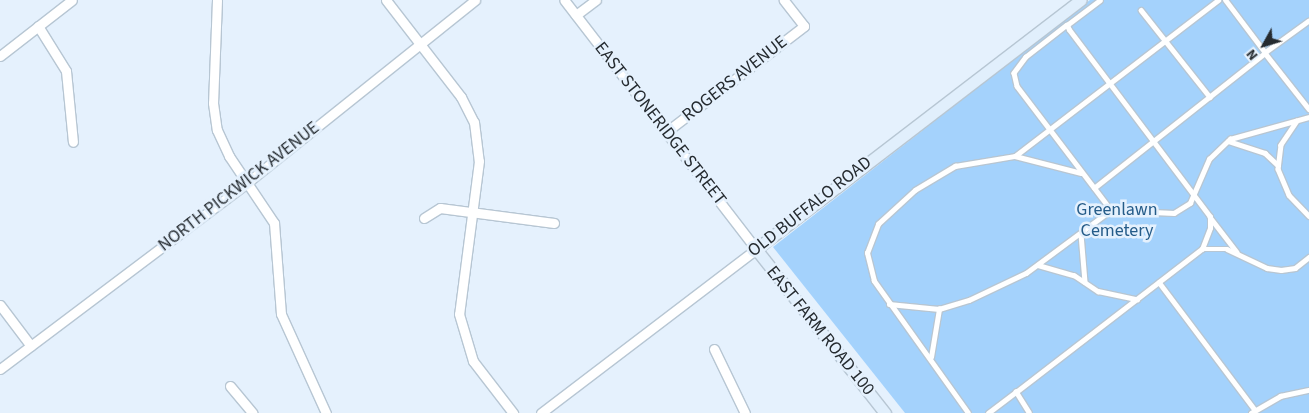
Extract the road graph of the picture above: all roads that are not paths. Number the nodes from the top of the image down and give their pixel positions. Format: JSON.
{"nodes":[{"id":1,"x":72,"y":0,"type":"edge"},
{"id":2,"x":217,"y":0,"type":"edge"},
{"id":3,"x":386,"y":0,"type":"edge"},
{"id":4,"x":475,"y":0,"type":"edge"},
{"id":5,"x":564,"y":0,"type":"edge"},
{"id":6,"x":596,"y":0,"type":"edge"},
{"id":7,"x":784,"y":0,"type":"edge"},
{"id":8,"x":1080,"y":0,"type":"edge"},
{"id":9,"x":1100,"y":0,"type":"edge"},
{"id":10,"x":1218,"y":0,"type":"edge"},
{"id":11,"x":1226,"y":0,"type":"edge"},
{"id":12,"x":1142,"y":10,"type":"dead end"},
{"id":13,"x":576,"y":16,"type":"junction"},
{"id":14,"x":1309,"y":21,"type":"edge"},
{"id":15,"x":1067,"y":25,"type":"junction"},
{"id":16,"x":38,"y":26,"type":"junction"},
{"id":17,"x":1165,"y":40,"type":"junction"},
{"id":18,"x":419,"y":43,"type":"junction"},
{"id":19,"x":1265,"y":53,"type":"junction"},
{"id":20,"x":0,"y":56,"type":"edge"},
{"id":21,"x":1108,"y":84,"type":"junction"},
{"id":22,"x":1210,"y":97,"type":"junction"},
{"id":23,"x":1309,"y":109,"type":"edge"},
{"id":24,"x":1309,"y":118,"type":"edge"},
{"id":25,"x":1298,"y":121,"type":"junction"},
{"id":26,"x":1049,"y":129,"type":"junction"},
{"id":27,"x":666,"y":132,"type":"junction"},
{"id":28,"x":1152,"y":141,"type":"junction"},
{"id":29,"x":1228,"y":141,"type":"junction"},
{"id":30,"x":73,"y":142,"type":"dead end"},
{"id":31,"x":1015,"y":156,"type":"junction"},
{"id":32,"x":1278,"y":165,"type":"junction"},
{"id":33,"x":1082,"y":173,"type":"junction"},
{"id":34,"x":248,"y":182,"type":"junction"},
{"id":35,"x":1094,"y":188,"type":"junction"},
{"id":36,"x":1194,"y":196,"type":"junction"},
{"id":37,"x":1111,"y":210,"type":"junction"},
{"id":38,"x":472,"y":212,"type":"junction"},
{"id":39,"x":1309,"y":216,"type":"edge"},
{"id":40,"x":1210,"y":217,"type":"junction"},
{"id":41,"x":424,"y":218,"type":"dead end"},
{"id":42,"x":554,"y":222,"type":"dead end"},
{"id":43,"x":1081,"y":234,"type":"junction"},
{"id":44,"x":756,"y":249,"type":"junction"},
{"id":45,"x":1202,"y":250,"type":"junction"},
{"id":46,"x":1238,"y":254,"type":"junction"},
{"id":47,"x":1309,"y":256,"type":"edge"},
{"id":48,"x":1038,"y":265,"type":"junction"},
{"id":49,"x":1085,"y":282,"type":"junction"},
{"id":50,"x":1159,"y":282,"type":"junction"},
{"id":51,"x":1137,"y":299,"type":"junction"},
{"id":52,"x":889,"y":304,"type":"junction"},
{"id":53,"x":0,"y":305,"type":"edge"},
{"id":54,"x":939,"y":309,"type":"junction"},
{"id":55,"x":31,"y":346,"type":"junction"},
{"id":56,"x":714,"y":348,"type":"dead end"},
{"id":57,"x":931,"y":357,"type":"junction"},
{"id":58,"x":0,"y":369,"type":"edge"},
{"id":59,"x":230,"y":386,"type":"dead end"},
{"id":60,"x":1309,"y":390,"type":"edge"},
{"id":61,"x":1016,"y":392,"type":"junction"},
{"id":62,"x":1253,"y":411,"type":"edge"},
{"id":63,"x":253,"y":413,"type":"edge"},
{"id":64,"x":326,"y":413,"type":"edge"},
{"id":65,"x":513,"y":413,"type":"edge"},
{"id":66,"x":541,"y":413,"type":"edge"},
{"id":67,"x":745,"y":413,"type":"edge"},
{"id":68,"x":885,"y":413,"type":"edge"},
{"id":69,"x":968,"y":413,"type":"edge"},
{"id":70,"x":988,"y":413,"type":"edge"},
{"id":71,"x":1029,"y":413,"type":"edge"}],
"edges":[{"from":1,"to":16,"type":"street"},
{"from":2,"to":34,"type":"street"},
{"from":3,"to":18,"type":"street"},
{"from":4,"to":18,"type":"street","name":"NORTH PICKWICK AVENUE"},
{"from":5,"to":13,"type":"street","name":"EAST STONERIDGE STREET"},
{"from":6,"to":13,"type":"street"},
{"from":7,"to":27,"type":"street","name":"ROGERS AVENUE"},
{"from":8,"to":44,"type":"street","name":"OLD BUFFALO ROAD"},
{"from":9,"to":15,"type":"lane"},
{"from":10,"to":17,"type":"lane"},
{"from":11,"to":19,"type":"lane"},
{"from":12,"to":17,"type":"lane"},
{"from":13,"to":27,"type":"street","name":"EAST STONERIDGE STREET"},
{"from":14,"to":19,"type":"lane"},
{"from":15,"to":21,"type":"lane"},
{"from":15,"to":26,"type":"lane"},
{"from":16,"to":20,"type":"street"},
{"from":16,"to":30,"type":"street"},
{"from":17,"to":21,"type":"lane"},
{"from":17,"to":22,"type":"lane"},
{"from":18,"to":34,"type":"street","name":"NORTH PICKWICK AVENUE"},
{"from":18,"to":38,"type":"street"},
{"from":19,"to":22,"type":"lane"},
{"from":19,"to":23,"type":"lane"},
{"from":21,"to":26,"type":"lane"},
{"from":21,"to":28,"type":"lane"},
{"from":22,"to":28,"type":"lane"},
{"from":24,"to":25,"type":"lane"},
{"from":25,"to":29,"type":"lane"},
{"from":25,"to":32,"type":"lane"},
{"from":26,"to":31,"type":"lane"},
{"from":26,"to":33,"type":"lane"},
{"from":27,"to":44,"type":"street","name":"EAST STONERIDGE STREET"},
{"from":28,"to":35,"type":"lane"},
{"from":28,"to":36,"type":"lane"},
{"from":29,"to":32,"type":"lane"},
{"from":29,"to":36,"type":"lane"},
{"from":31,"to":33,"type":"lane"},
{"from":31,"to":52,"type":"lane"},
{"from":32,"to":39,"type":"lane"},
{"from":33,"to":35,"type":"lane"},
{"from":34,"to":55,"type":"street","name":"NORTH PICKWICK AVENUE"},
{"from":34,"to":64,"type":"street"},
{"from":35,"to":37,"type":"lane"},
{"from":36,"to":37,"type":"lane"},
{"from":36,"to":40,"type":"lane"},
{"from":37,"to":43,"type":"lane"},
{"from":38,"to":41,"type":"street"},
{"from":38,"to":42,"type":"street"},
{"from":38,"to":65,"type":"street"},
{"from":40,"to":45,"type":"lane"},
{"from":40,"to":46,"type":"lane"},
{"from":43,"to":48,"type":"lane"},
{"from":43,"to":49,"type":"lane"},
{"from":44,"to":66,"type":"street","name":"OLD BUFFALO ROAD"},
{"from":44,"to":68,"type":"street","name":"EAST FARM ROAD 100"},
{"from":45,"to":46,"type":"lane"},
{"from":45,"to":50,"type":"lane"},
{"from":46,"to":47,"type":"lane"},
{"from":48,"to":49,"type":"lane"},
{"from":48,"to":54,"type":"lane"},
{"from":49,"to":51,"type":"lane"},
{"from":50,"to":51,"type":"lane"},
{"from":50,"to":62,"type":"lane"},
{"from":51,"to":61,"type":"lane"},
{"from":52,"to":54,"type":"lane"},
{"from":52,"to":57,"type":"lane"},
{"from":53,"to":55,"type":"street"},
{"from":54,"to":57,"type":"lane"},
{"from":55,"to":58,"type":"street","name":"NORTH PICKWICK AVENUE"},
{"from":56,"to":67,"type":"street"},
{"from":57,"to":69,"type":"lane"},
{"from":59,"to":63,"type":"street"},
{"from":60,"to":62,"type":"lane"},
{"from":61,"to":70,"type":"lane"},
{"from":61,"to":71,"type":"lane"}]}
